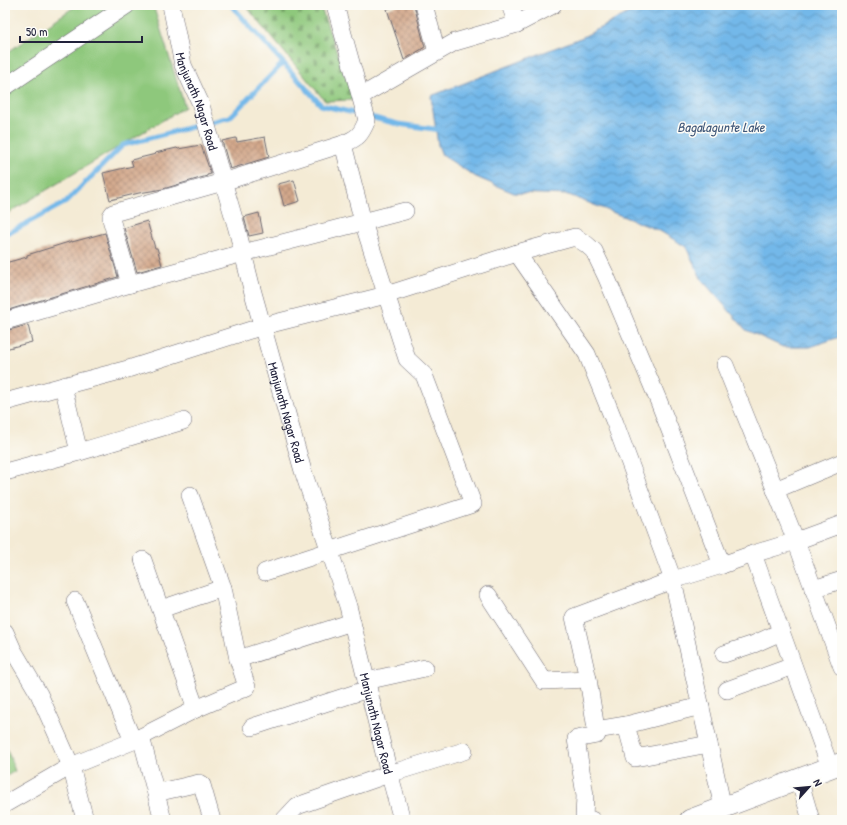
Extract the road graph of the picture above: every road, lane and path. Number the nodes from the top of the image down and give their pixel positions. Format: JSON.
{"nodes":[{"id":1,"x":127,"y":5,"type":"edge"},
{"id":2,"x":171,"y":5,"type":"edge"},
{"id":3,"x":335,"y":5,"type":"edge"},
{"id":4,"x":424,"y":5,"type":"edge"},
{"id":5,"x":510,"y":5,"type":"edge"},
{"id":6,"x":553,"y":5,"type":"edge"},
{"id":7,"x":516,"y":24,"type":"junction"},
{"id":8,"x":437,"y":52,"type":"junction"},
{"id":9,"x":5,"y":87,"type":"edge"},
{"id":10,"x":361,"y":96,"type":"junction"},
{"id":11,"x":343,"y":144,"type":"junction"},
{"id":12,"x":223,"y":182,"type":"junction"},
{"id":13,"x":405,"y":211,"type":"dead end"},
{"id":14,"x":363,"y":222,"type":"junction"},
{"id":15,"x":243,"y":253,"type":"junction"},
{"id":16,"x":517,"y":253,"type":"junction"},
{"id":17,"x":130,"y":284,"type":"junction"},
{"id":18,"x":386,"y":295,"type":"junction"},
{"id":19,"x":5,"y":321,"type":"edge"},
{"id":20,"x":263,"y":326,"type":"junction"},
{"id":21,"x":725,"y":365,"type":"dead end"},
{"id":22,"x":63,"y":386,"type":"junction"},
{"id":23,"x":5,"y":402,"type":"edge"},
{"id":24,"x":184,"y":421,"type":"dead end"},
{"id":25,"x":79,"y":452,"type":"junction"},
{"id":26,"x":842,"y":462,"type":"edge"},
{"id":27,"x":5,"y":472,"type":"edge"},
{"id":28,"x":775,"y":490,"type":"junction"},
{"id":29,"x":190,"y":495,"type":"dead end"},
{"id":30,"x":842,"y":524,"type":"edge"},
{"id":31,"x":796,"y":541,"type":"junction"},
{"id":32,"x":330,"y":551,"type":"junction"},
{"id":33,"x":753,"y":554,"type":"junction"},
{"id":34,"x":143,"y":560,"type":"dead end"},
{"id":35,"x":722,"y":565,"type":"junction"},
{"id":36,"x":265,"y":572,"type":"dead end"},
{"id":37,"x":673,"y":580,"type":"junction"},
{"id":38,"x":842,"y":580,"type":"edge"},
{"id":39,"x":222,"y":588,"type":"junction"},
{"id":40,"x":813,"y":589,"type":"junction"},
{"id":41,"x":488,"y":595,"type":"dead end"},
{"id":42,"x":75,"y":601,"type":"dead end"},
{"id":43,"x":161,"y":609,"type":"junction"},
{"id":44,"x":352,"y":622,"type":"junction"},
{"id":45,"x":5,"y":632,"type":"edge"},
{"id":46,"x":781,"y":632,"type":"junction"},
{"id":47,"x":839,"y":649,"type":"edge"},
{"id":48,"x":724,"y":654,"type":"dead end"},
{"id":49,"x":238,"y":659,"type":"junction"},
{"id":50,"x":793,"y":666,"type":"junction"},
{"id":51,"x":842,"y":667,"type":"edge"},
{"id":52,"x":425,"y":668,"type":"dead end"},
{"id":53,"x":588,"y":679,"type":"junction"},
{"id":54,"x":367,"y":685,"type":"junction"},
{"id":55,"x":727,"y":690,"type":"dead end"},
{"id":56,"x":701,"y":706,"type":"junction"},
{"id":57,"x":196,"y":709,"type":"junction"},
{"id":58,"x":626,"y":725,"type":"junction"},
{"id":59,"x":252,"y":727,"type":"dead end"},
{"id":60,"x":596,"y":730,"type":"junction"},
{"id":61,"x":137,"y":739,"type":"junction"},
{"id":62,"x":709,"y":744,"type":"junction"},
{"id":63,"x":464,"y":751,"type":"dead end"},
{"id":64,"x":836,"y":765,"type":"edge"},
{"id":65,"x":71,"y":766,"type":"junction"},
{"id":66,"x":389,"y":774,"type":"junction"},
{"id":67,"x":799,"y":779,"type":"junction"},
{"id":68,"x":156,"y":793,"type":"junction"},
{"id":69,"x":5,"y":804,"type":"edge"},
{"id":70,"x":723,"y":808,"type":"junction"},
{"id":71,"x":85,"y":820,"type":"edge"},
{"id":72,"x":163,"y":820,"type":"edge"},
{"id":73,"x":212,"y":820,"type":"edge"},
{"id":74,"x":284,"y":820,"type":"edge"},
{"id":75,"x":402,"y":820,"type":"edge"},
{"id":76,"x":592,"y":820,"type":"edge"},
{"id":77,"x":690,"y":820,"type":"edge"},
{"id":78,"x":811,"y":820,"type":"edge"}],
"edges":[{"from":1,"to":9,"type":"street"},
{"from":2,"to":12,"type":"street","name":"Manjunath Nagar Road"},
{"from":3,"to":10,"type":"street"},
{"from":4,"to":8,"type":"street"},
{"from":5,"to":7,"type":"street"},
{"from":6,"to":7,"type":"street"},
{"from":7,"to":8,"type":"street"},
{"from":8,"to":10,"type":"street"},
{"from":10,"to":11,"type":"street"},
{"from":11,"to":12,"type":"street"},
{"from":11,"to":14,"type":"street"},
{"from":12,"to":15,"type":"street","name":"Manjunath Nagar Road"},
{"from":12,"to":17,"type":"street"},
{"from":13,"to":14,"type":"street"},
{"from":14,"to":15,"type":"street"},
{"from":14,"to":18,"type":"street"},
{"from":15,"to":17,"type":"street"},
{"from":15,"to":20,"type":"street","name":"Manjunath Nagar Road"},
{"from":16,"to":18,"type":"street"},
{"from":16,"to":35,"type":"street"},
{"from":16,"to":37,"type":"street"},
{"from":17,"to":19,"type":"street"},
{"from":18,"to":20,"type":"street"},
{"from":18,"to":32,"type":"street"},
{"from":20,"to":22,"type":"street"},
{"from":20,"to":32,"type":"street","name":"Manjunath Nagar Road"},
{"from":21,"to":28,"type":"street"},
{"from":22,"to":23,"type":"street"},
{"from":22,"to":25,"type":"street"},
{"from":24,"to":25,"type":"street"},
{"from":25,"to":27,"type":"street"},
{"from":26,"to":28,"type":"street"},
{"from":28,"to":31,"type":"street"},
{"from":29,"to":39,"type":"street"},
{"from":30,"to":31,"type":"street"},
{"from":31,"to":33,"type":"street"},
{"from":31,"to":40,"type":"street"},
{"from":32,"to":36,"type":"street"},
{"from":32,"to":44,"type":"street","name":"Manjunath Nagar Road"},
{"from":33,"to":35,"type":"street"},
{"from":33,"to":46,"type":"street"},
{"from":34,"to":43,"type":"street"},
{"from":35,"to":37,"type":"street"},
{"from":37,"to":53,"type":"street"},
{"from":37,"to":56,"type":"street"},
{"from":38,"to":40,"type":"street"},
{"from":39,"to":43,"type":"street"},
{"from":39,"to":49,"type":"street"},
{"from":40,"to":47,"type":"street"},
{"from":41,"to":53,"type":"street"},
{"from":42,"to":61,"type":"street"},
{"from":43,"to":57,"type":"street"},
{"from":44,"to":49,"type":"street"},
{"from":44,"to":54,"type":"street","name":"Manjunath Nagar Road"},
{"from":45,"to":65,"type":"street"},
{"from":46,"to":48,"type":"street"},
{"from":46,"to":50,"type":"street"},
{"from":47,"to":51,"type":"street"},
{"from":49,"to":57,"type":"street"},
{"from":50,"to":55,"type":"street"},
{"from":50,"to":64,"type":"street"},
{"from":52,"to":54,"type":"street"},
{"from":53,"to":60,"type":"street"},
{"from":54,"to":59,"type":"street"},
{"from":54,"to":66,"type":"street","name":"Manjunath Nagar Road"},
{"from":56,"to":58,"type":"street"},
{"from":56,"to":62,"type":"street"},
{"from":57,"to":61,"type":"street"},
{"from":58,"to":60,"type":"street"},
{"from":58,"to":62,"type":"street"},
{"from":60,"to":76,"type":"street"},
{"from":61,"to":65,"type":"street"},
{"from":61,"to":68,"type":"street"},
{"from":62,"to":70,"type":"street"},
{"from":63,"to":66,"type":"street"},
{"from":64,"to":67,"type":"street"},
{"from":65,"to":69,"type":"street"},
{"from":65,"to":71,"type":"street"},
{"from":66,"to":74,"type":"street"},
{"from":66,"to":75,"type":"street","name":"Manjunath Nagar Road"},
{"from":67,"to":70,"type":"street"},
{"from":67,"to":78,"type":"street"},
{"from":68,"to":72,"type":"street"},
{"from":68,"to":73,"type":"street"},
{"from":70,"to":77,"type":"street"}]}
